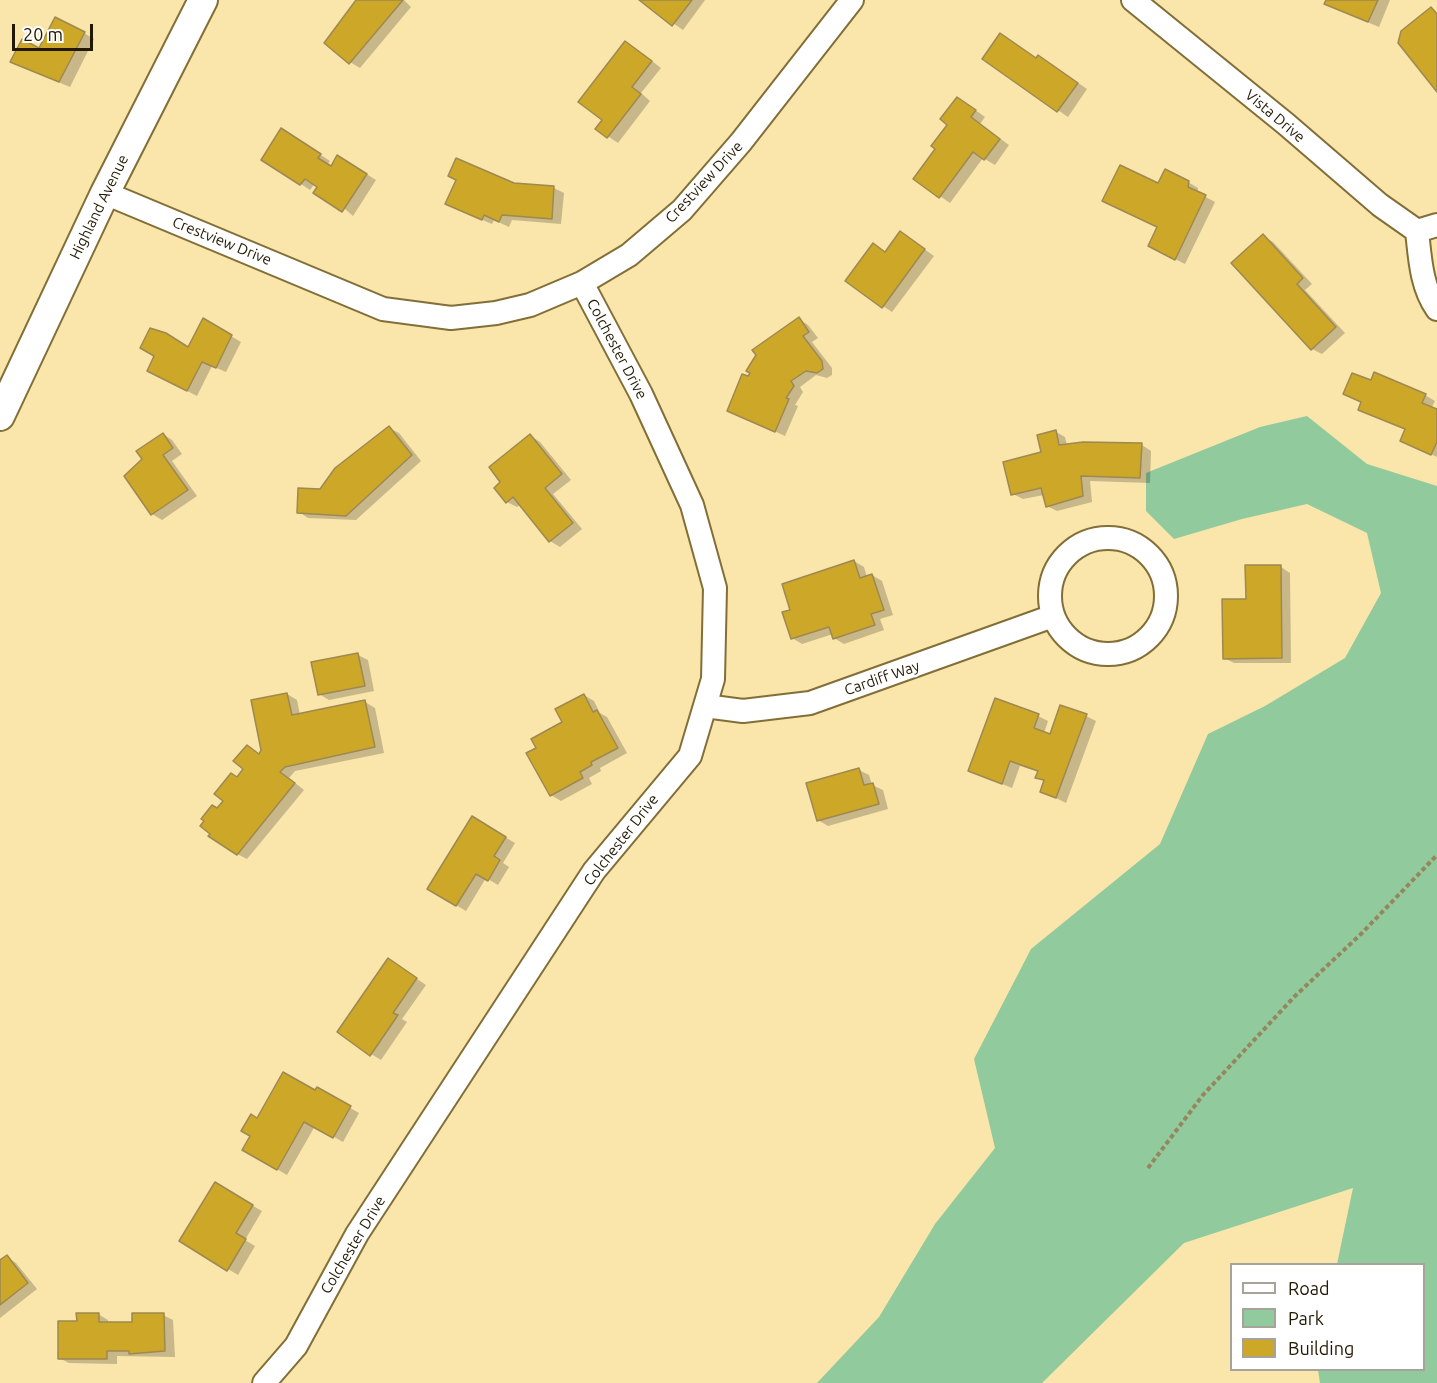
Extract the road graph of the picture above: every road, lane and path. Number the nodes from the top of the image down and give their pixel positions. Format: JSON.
{"nodes":[{"id":1,"x":203,"y":0,"type":"edge"},
{"id":2,"x":852,"y":0,"type":"edge"},
{"id":3,"x":1133,"y":0,"type":"edge"},
{"id":4,"x":105,"y":193,"type":"junction"},
{"id":5,"x":1427,"y":228,"type":"edge"},
{"id":6,"x":582,"y":283,"type":"junction"},
{"id":7,"x":1437,"y":309,"type":"edge"},
{"id":8,"x":0,"y":416,"type":"edge"},
{"id":9,"x":1053,"y":616,"type":"junction"},
{"id":10,"x":705,"y":706,"type":"junction"},
{"id":11,"x":1437,"y":855,"type":"edge"},
{"id":12,"x":1148,"y":1168,"type":"dead end"},
{"id":13,"x":264,"y":1383,"type":"edge"}],
"edges":[{"from":1,"to":4,"type":"street","name":"Highland Avenue"},
{"from":2,"to":6,"type":"street","name":"Crestview Drive"},
{"from":3,"to":5,"type":"street","name":"Vista Drive"},
{"from":4,"to":6,"type":"street","name":"Crestview Drive"},
{"from":4,"to":8,"type":"street","name":"Highland Avenue"},
{"from":5,"to":7,"type":"street"},
{"from":6,"to":10,"type":"street","name":"Colchester Drive"},
{"from":9,"to":9,"type":"street"},
{"from":9,"to":10,"type":"street","name":"Cardiff Way"},
{"from":10,"to":13,"type":"street","name":"Colchester Drive"},
{"from":11,"to":12,"type":"path"}]}
